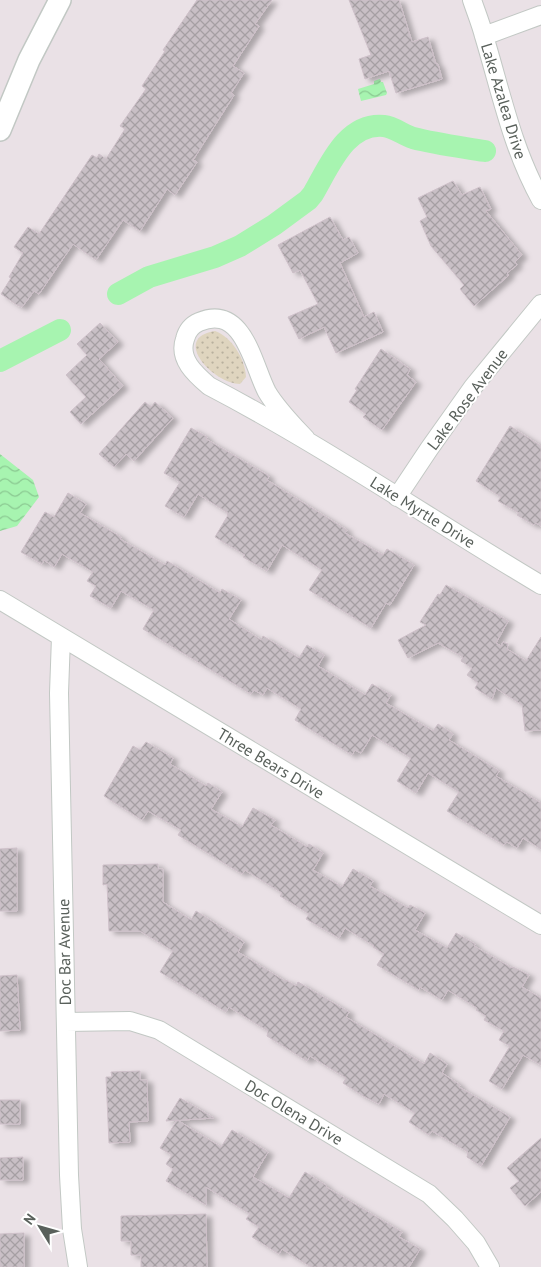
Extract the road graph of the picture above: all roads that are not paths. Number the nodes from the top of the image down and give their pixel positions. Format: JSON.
{"nodes":[{"id":1,"x":60,"y":0,"type":"edge"},
{"id":2,"x":472,"y":0,"type":"edge"},
{"id":3,"x":541,"y":16,"type":"edge"},
{"id":4,"x":484,"y":36,"type":"junction"},
{"id":5,"x":0,"y":130,"type":"edge"},
{"id":6,"x":541,"y":200,"type":"edge"},
{"id":7,"x":541,"y":304,"type":"edge"},
{"id":8,"x":306,"y":439,"type":"junction"},
{"id":9,"x":397,"y":497,"type":"junction"},
{"id":10,"x":541,"y":585,"type":"edge"},
{"id":11,"x":0,"y":600,"type":"edge"},
{"id":12,"x":62,"y":637,"type":"junction"},
{"id":13,"x":541,"y":925,"type":"edge"},
{"id":14,"x":66,"y":1022,"type":"junction"},
{"id":15,"x":78,"y":1267,"type":"edge"},
{"id":16,"x":490,"y":1267,"type":"edge"}],
"edges":[{"from":1,"to":5,"type":"street"},
{"from":2,"to":4,"type":"street","name":"Lake Azalea Drive"},
{"from":3,"to":4,"type":"street"},
{"from":4,"to":6,"type":"street","name":"Lake Azalea Drive"},
{"from":7,"to":9,"type":"street","name":"Lake Rose Avenue"},
{"from":8,"to":8,"type":"street","name":"Lake Myrtle Drive"},
{"from":8,"to":9,"type":"street","name":"Lake Myrtle Drive"},
{"from":9,"to":10,"type":"street","name":"Lake Myrtle Drive"},
{"from":11,"to":12,"type":"street","name":"Three Bears Drive"},
{"from":12,"to":13,"type":"street","name":"Three Bears Drive"},
{"from":12,"to":14,"type":"street","name":"Doc Bar Avenue"},
{"from":14,"to":15,"type":"street","name":"Doc Bar Avenue"},
{"from":14,"to":16,"type":"street","name":"Doc Olena Drive"}]}
